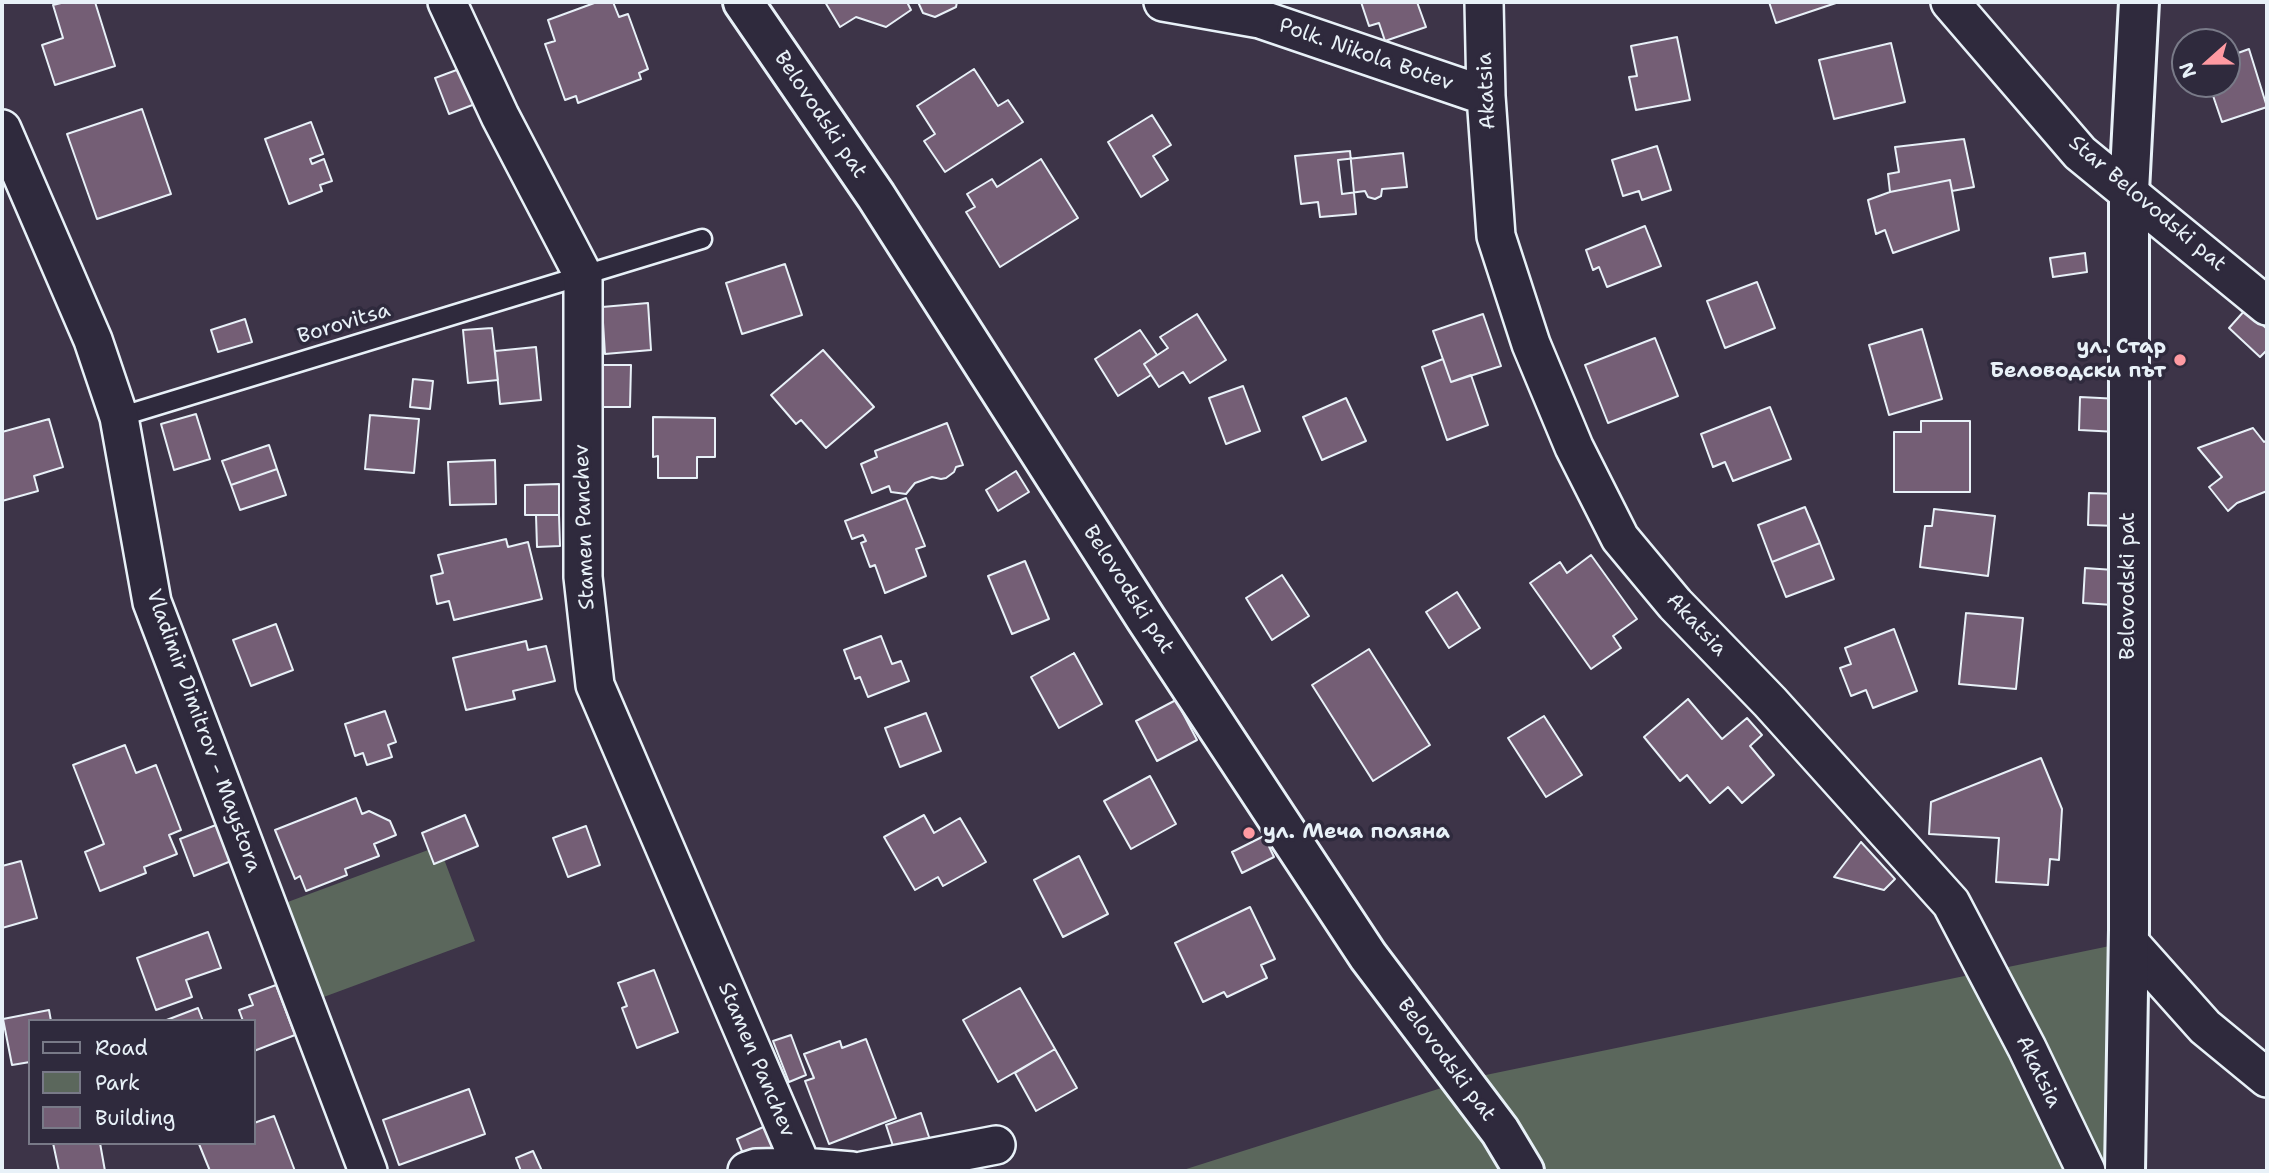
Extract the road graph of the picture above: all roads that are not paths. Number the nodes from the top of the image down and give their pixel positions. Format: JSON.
{"nodes":[{"id":1,"x":447,"y":2,"type":"edge"},
{"id":2,"x":743,"y":2,"type":"edge"},
{"id":3,"x":1163,"y":2,"type":"edge"},
{"id":4,"x":1484,"y":2,"type":"edge"},
{"id":5,"x":1950,"y":2,"type":"edge"},
{"id":6,"x":2139,"y":2,"type":"edge"},
{"id":7,"x":1486,"y":96,"type":"junction"},
{"id":8,"x":2,"y":129,"type":"edge"},
{"id":9,"x":2129,"y":191,"type":"junction"},
{"id":10,"x":702,"y":239,"type":"dead end"},
{"id":11,"x":583,"y":275,"type":"junction"},
{"id":12,"x":2266,"y":304,"type":"edge"},
{"id":13,"x":119,"y":417,"type":"junction"},
{"id":14,"x":2129,"y":942,"type":"junction"},
{"id":15,"x":2267,"y":1078,"type":"edge"},
{"id":16,"x":996,"y":1145,"type":"dead end"},
{"id":17,"x":802,"y":1167,"type":"junction"},
{"id":18,"x":368,"y":1171,"type":"edge"},
{"id":19,"x":747,"y":1171,"type":"edge"},
{"id":20,"x":852,"y":1171,"type":"edge"},
{"id":21,"x":862,"y":1171,"type":"edge"},
{"id":22,"x":1524,"y":1171,"type":"edge"},
{"id":23,"x":2086,"y":1171,"type":"edge"},
{"id":24,"x":2125,"y":1171,"type":"edge"}],
"edges":[{"from":1,"to":11,"type":"street","name":"Stamen Panchev"},
{"from":2,"to":22,"type":"street","name":"Belovodski pat"},
{"from":3,"to":7,"type":"street","name":"Polk. Nikola Botev"},
{"from":4,"to":7,"type":"street","name":"Akatsia"},
{"from":5,"to":9,"type":"street","name":"Star Belovodski pat"},
{"from":6,"to":9,"type":"street","name":"Belovodski pat"},
{"from":7,"to":23,"type":"street","name":"Akatsia"},
{"from":8,"to":13,"type":"street","name":"Vladimir Dimitrov - Maystora"},
{"from":9,"to":12,"type":"street","name":"Star Belovodski pat"},
{"from":9,"to":14,"type":"street","name":"Belovodski pat"},
{"from":10,"to":11,"type":"lane","name":"Borovitsa"},
{"from":11,"to":13,"type":"lane","name":"Borovitsa"},
{"from":11,"to":17,"type":"street","name":"Stamen Panchev"},
{"from":13,"to":18,"type":"street","name":"Vladimir Dimitrov - Maystora"},
{"from":14,"to":15,"type":"street"},
{"from":14,"to":24,"type":"street","name":"Belovodski pat"},
{"from":16,"to":21,"type":"street"},
{"from":17,"to":19,"type":"street"},
{"from":17,"to":20,"type":"street"}]}
